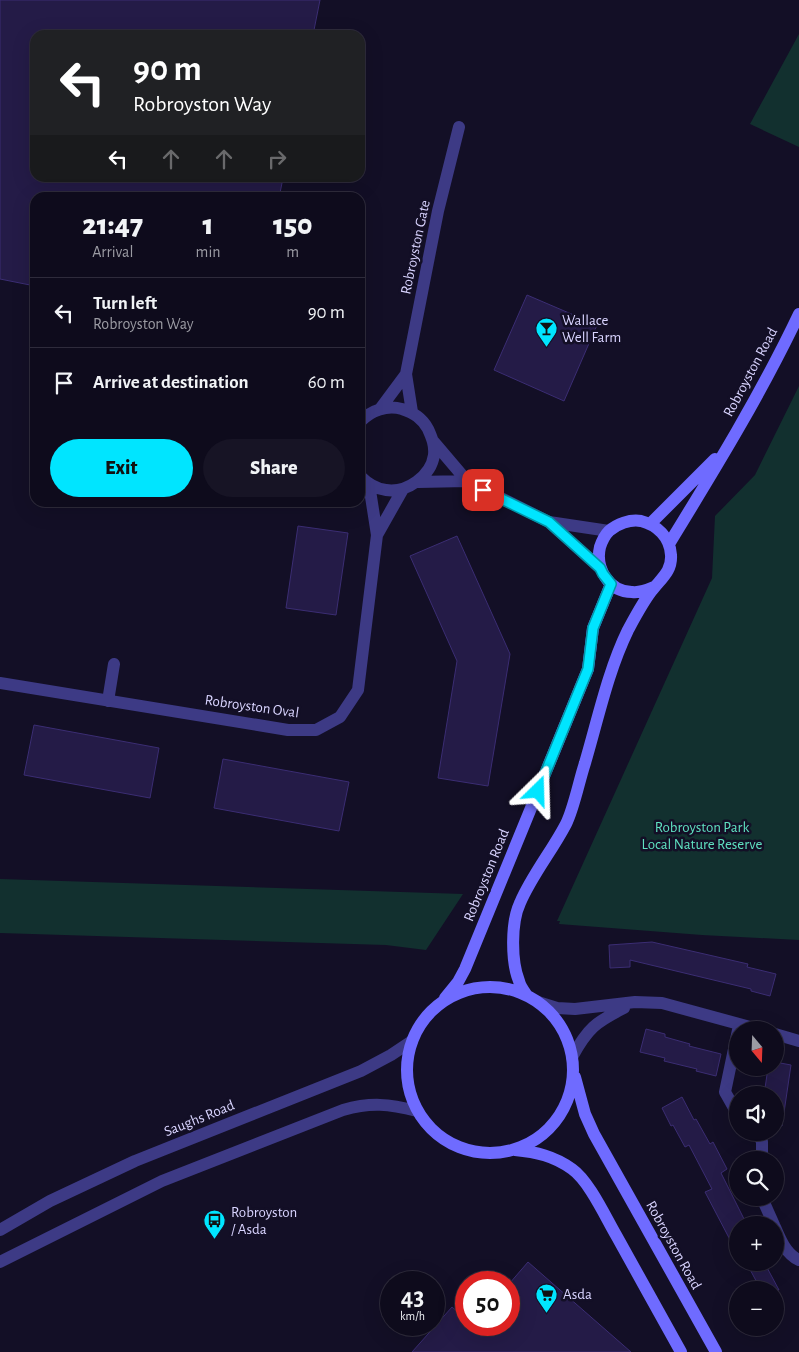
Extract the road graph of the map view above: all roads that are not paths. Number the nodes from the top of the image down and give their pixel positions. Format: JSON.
{"nodes":[{"id":1,"x":459,"y":127,"type":"dead end"},
{"id":2,"x":799,"y":314,"type":"edge"},
{"id":3,"x":406,"y":374,"type":"junction"},
{"id":4,"x":380,"y":409,"type":"junction"},
{"id":5,"x":412,"y":412,"type":"junction"},
{"id":6,"x":365,"y":419,"type":"edge"},
{"id":7,"x":433,"y":441,"type":"junction"},
{"id":8,"x":729,"y":445,"type":"junction"},
{"id":9,"x":365,"y":480,"type":"edge"},
{"id":10,"x":466,"y":481,"type":"junction"},
{"id":11,"x":418,"y":482,"type":"junction"},
{"id":12,"x":404,"y":489,"type":"junction"},
{"id":13,"x":549,"y":522,"type":"junction"},
{"id":14,"x":650,"y":524,"type":"junction"},
{"id":15,"x":609,"y":531,"type":"junction"},
{"id":16,"x":377,"y":535,"type":"junction"},
{"id":17,"x":669,"y":544,"type":"junction"},
{"id":18,"x":600,"y":568,"type":"junction"},
{"id":19,"x":611,"y":584,"type":"junction"},
{"id":20,"x":654,"y":587,"type":"junction"},
{"id":21,"x":114,"y":664,"type":"dead end"},
{"id":22,"x":0,"y":683,"type":"edge"},
{"id":23,"x":108,"y":701,"type":"junction"},
{"id":24,"x":526,"y":994,"type":"junction"},
{"id":25,"x":538,"y":1002,"type":"junction"},
{"id":26,"x":635,"y":1002,"type":"junction"},
{"id":27,"x":440,"y":1004,"type":"junction"},
{"id":28,"x":729,"y":1025,"type":"edge"},
{"id":29,"x":784,"y":1036,"type":"edge"},
{"id":30,"x":799,"y":1040,"type":"edge"},
{"id":31,"x":412,"y":1042,"type":"junction"},
{"id":32,"x":573,"y":1063,"type":"junction"},
{"id":33,"x":729,"y":1072,"type":"edge"},
{"id":34,"x":729,"y":1099,"type":"edge"},
{"id":35,"x":417,"y":1111,"type":"junction"},
{"id":36,"x":514,"y":1150,"type":"junction"},
{"id":37,"x":0,"y":1230,"type":"edge"},
{"id":38,"x":784,"y":1245,"type":"edge"},
{"id":39,"x":799,"y":1260,"type":"edge"},
{"id":40,"x":0,"y":1262,"type":"edge"},
{"id":41,"x":681,"y":1352,"type":"edge"},
{"id":42,"x":716,"y":1352,"type":"edge"}],
"edges":[{"from":1,"to":3,"type":"street","name":"Robroyston Gate"},
{"from":2,"to":8,"type":"main road","name":"Robroyston Road"},
{"from":3,"to":4,"type":"street"},
{"from":3,"to":5,"type":"street"},
{"from":4,"to":5,"type":"street"},
{"from":4,"to":6,"type":"street"},
{"from":5,"to":7,"type":"street"},
{"from":7,"to":10,"type":"street"},
{"from":7,"to":11,"type":"street"},
{"from":8,"to":14,"type":"main road","name":"Robroyston Road"},
{"from":8,"to":17,"type":"main road","name":"Robroyston Road"},
{"from":9,"to":12,"type":"street"},
{"from":9,"to":16,"type":"street"},
{"from":10,"to":11,"type":"street"},
{"from":10,"to":13,"type":"street"},
{"from":11,"to":12,"type":"street"},
{"from":12,"to":16,"type":"street"},
{"from":13,"to":15,"type":"street"},
{"from":13,"to":18,"type":"street"},
{"from":14,"to":15,"type":"main road"},
{"from":14,"to":17,"type":"main road"},
{"from":15,"to":18,"type":"main road"},
{"from":16,"to":23,"type":"street","name":"Robroyston Oval"},
{"from":17,"to":20,"type":"main road"},
{"from":18,"to":19,"type":"main road"},
{"from":19,"to":20,"type":"main road"},
{"from":19,"to":27,"type":"main road","name":"Robroyston Road"},
{"from":20,"to":24,"type":"main road"},
{"from":21,"to":23,"type":"street"},
{"from":22,"to":23,"type":"street","name":"Robroyston Oval"},
{"from":24,"to":25,"type":"main road"},
{"from":24,"to":27,"type":"main road"},
{"from":25,"to":26,"type":"street"},
{"from":25,"to":32,"type":"main road"},
{"from":26,"to":28,"type":"street"},
{"from":26,"to":32,"type":"street"},
{"from":27,"to":31,"type":"main road"},
{"from":29,"to":30,"type":"street"},
{"from":31,"to":35,"type":"main road"},
{"from":31,"to":37,"type":"street","name":"Saughs Road"},
{"from":32,"to":36,"type":"main road"},
{"from":32,"to":42,"type":"main road","name":"Robroyston Road"},
{"from":33,"to":34,"type":"street"},
{"from":35,"to":36,"type":"main road"},
{"from":35,"to":40,"type":"street"},
{"from":36,"to":41,"type":"main road"},
{"from":38,"to":39,"type":"street"}]}
